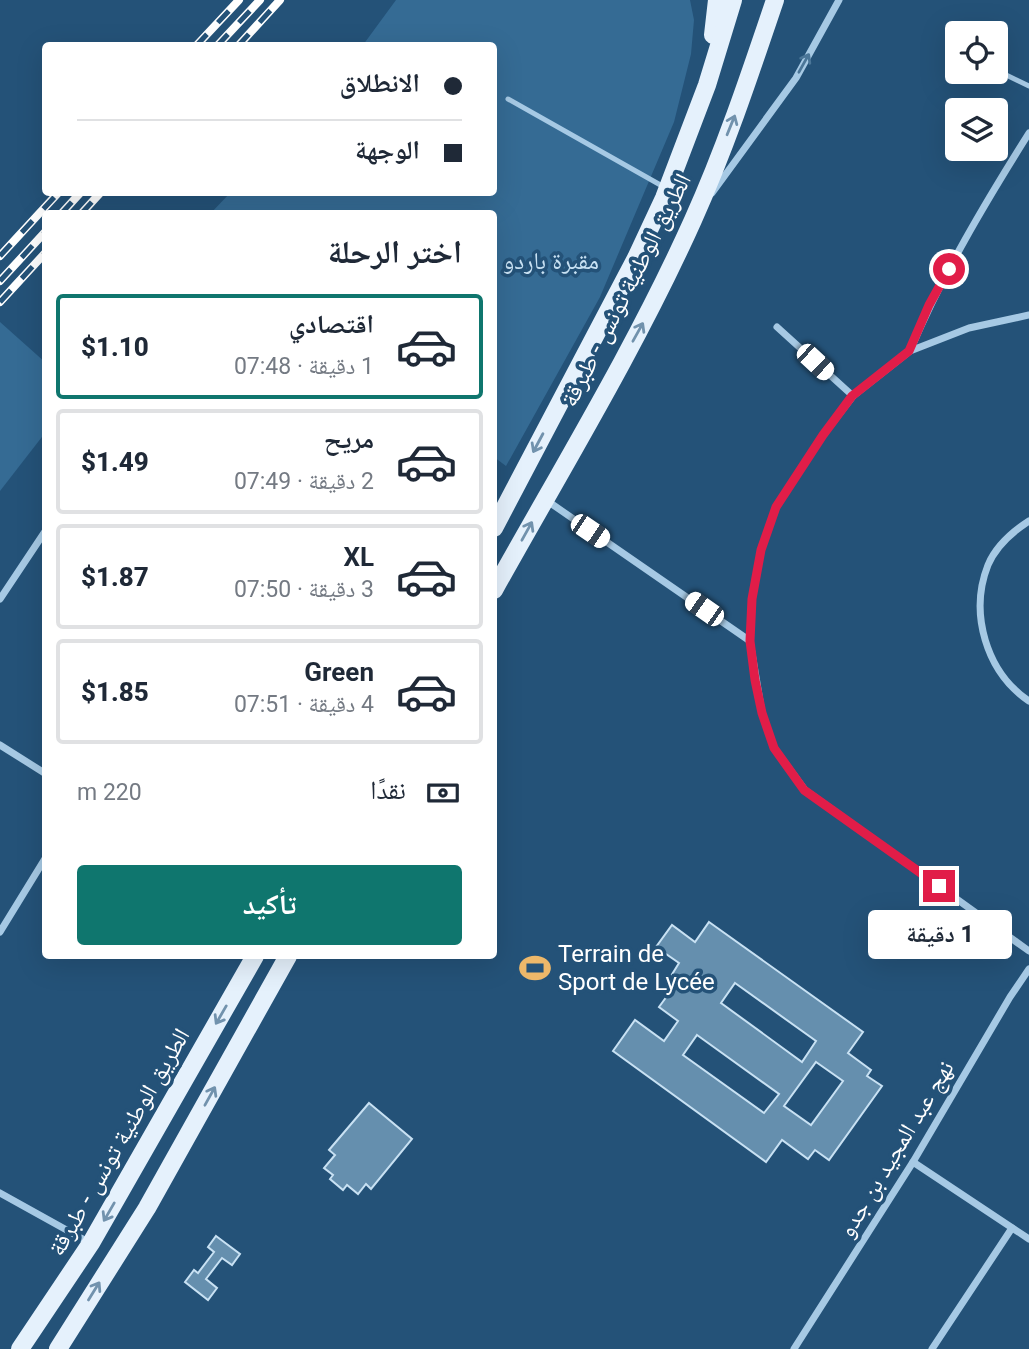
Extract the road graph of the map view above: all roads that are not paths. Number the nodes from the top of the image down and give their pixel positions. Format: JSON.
{"nodes":[{"id":1,"x":717,"y":0,"type":"edge"},
{"id":2,"x":733,"y":0,"type":"edge"},
{"id":3,"x":775,"y":0,"type":"edge"},
{"id":4,"x":839,"y":0,"type":"edge"},
{"id":5,"x":1008,"y":76,"type":"edge"},
{"id":6,"x":707,"y":85,"type":"junction"},
{"id":7,"x":1029,"y":86,"type":"edge"},
{"id":8,"x":508,"y":99,"type":"dead end"},
{"id":9,"x":1029,"y":133,"type":"edge"},
{"id":10,"x":668,"y":189,"type":"junction"},
{"id":11,"x":694,"y":219,"type":"junction"},
{"id":12,"x":1029,"y":315,"type":"edge"},
{"id":13,"x":777,"y":327,"type":"dead end"},
{"id":14,"x":909,"y":351,"type":"junction"},
{"id":15,"x":852,"y":396,"type":"junction"},
{"id":16,"x":545,"y":499,"type":"junction"},
{"id":17,"x":1029,"y":521,"type":"edge"},
{"id":18,"x":497,"y":522,"type":"edge"},
{"id":19,"x":42,"y":536,"type":"edge"},
{"id":20,"x":497,"y":585,"type":"edge"},
{"id":21,"x":0,"y":599,"type":"edge"},
{"id":22,"x":750,"y":641,"type":"junction"},
{"id":23,"x":1029,"y":701,"type":"edge"},
{"id":24,"x":0,"y":745,"type":"edge"},
{"id":25,"x":42,"y":771,"type":"edge"},
{"id":26,"x":42,"y":864,"type":"edge"},
{"id":27,"x":0,"y":932,"type":"edge"},
{"id":28,"x":1029,"y":951,"type":"edge"},
{"id":29,"x":253,"y":959,"type":"edge"},
{"id":30,"x":286,"y":959,"type":"edge"},
{"id":31,"x":1029,"y":969,"type":"edge"},
{"id":32,"x":1027,"y":979,"type":"edge"},
{"id":33,"x":913,"y":1162,"type":"junction"},
{"id":34,"x":0,"y":1193,"type":"edge"},
{"id":35,"x":1012,"y":1228,"type":"junction"},
{"id":36,"x":1029,"y":1239,"type":"edge"},
{"id":37,"x":91,"y":1243,"type":"junction"},
{"id":38,"x":20,"y":1349,"type":"edge"},
{"id":39,"x":58,"y":1349,"type":"edge"},
{"id":40,"x":794,"y":1349,"type":"edge"},
{"id":41,"x":932,"y":1349,"type":"edge"}],
"edges":[{"from":1,"to":6,"type":"main road"},
{"from":2,"to":6,"type":"main road","name":"الطريق الوطنية تونس - طبرقة"},
{"from":11,"to":3,"type":"main road","name":"الطريق الوطنية تونس - طبرقة","one_way":true},
{"from":11,"to":4,"type":"street","one_way":true},
{"from":5,"to":7,"type":"lane"},
{"from":6,"to":10,"type":"main road","name":"الطريق الوطنية تونس - طبرقة"},
{"from":8,"to":10,"type":"lane"},
{"from":9,"to":14,"type":"street"},
{"from":10,"to":18,"type":"main road","name":"الطريق الوطنية تونس - طبرقة","one_way":true},
{"from":16,"to":11,"type":"main road","name":"الطريق الوطنية تونس - طبرقة","one_way":true},
{"from":12,"to":14,"type":"street"},
{"from":13,"to":15,"type":"street"},
{"from":14,"to":15,"type":"street"},
{"from":15,"to":22,"type":"street"},
{"from":20,"to":16,"type":"main road","name":"الطريق الوطنية تونس - طبرقة","one_way":true},
{"from":16,"to":22,"type":"street"},
{"from":17,"to":23,"type":"street"},
{"from":19,"to":21,"type":"street"},
{"from":22,"to":28,"type":"street"},
{"from":24,"to":25,"type":"street"},
{"from":26,"to":27,"type":"street"},
{"from":29,"to":37,"type":"main road","name":"الطريق الوطنية تونس - طبرقة","one_way":true},
{"from":39,"to":30,"type":"main road","one_way":true},
{"from":31,"to":32,"type":"street","name":"نهج عبد المجيد بن جدو"},
{"from":32,"to":33,"type":"street","name":"نهج عبد المجيد بن جدو"},
{"from":33,"to":35,"type":"street"},
{"from":33,"to":40,"type":"street","name":"نهج عبد المجيد بن جدو"},
{"from":34,"to":37,"type":"street"},
{"from":35,"to":36,"type":"street"},
{"from":35,"to":41,"type":"street"},
{"from":37,"to":38,"type":"main road","name":"الطريق الوطنية تونس - طبرقة"}]}
